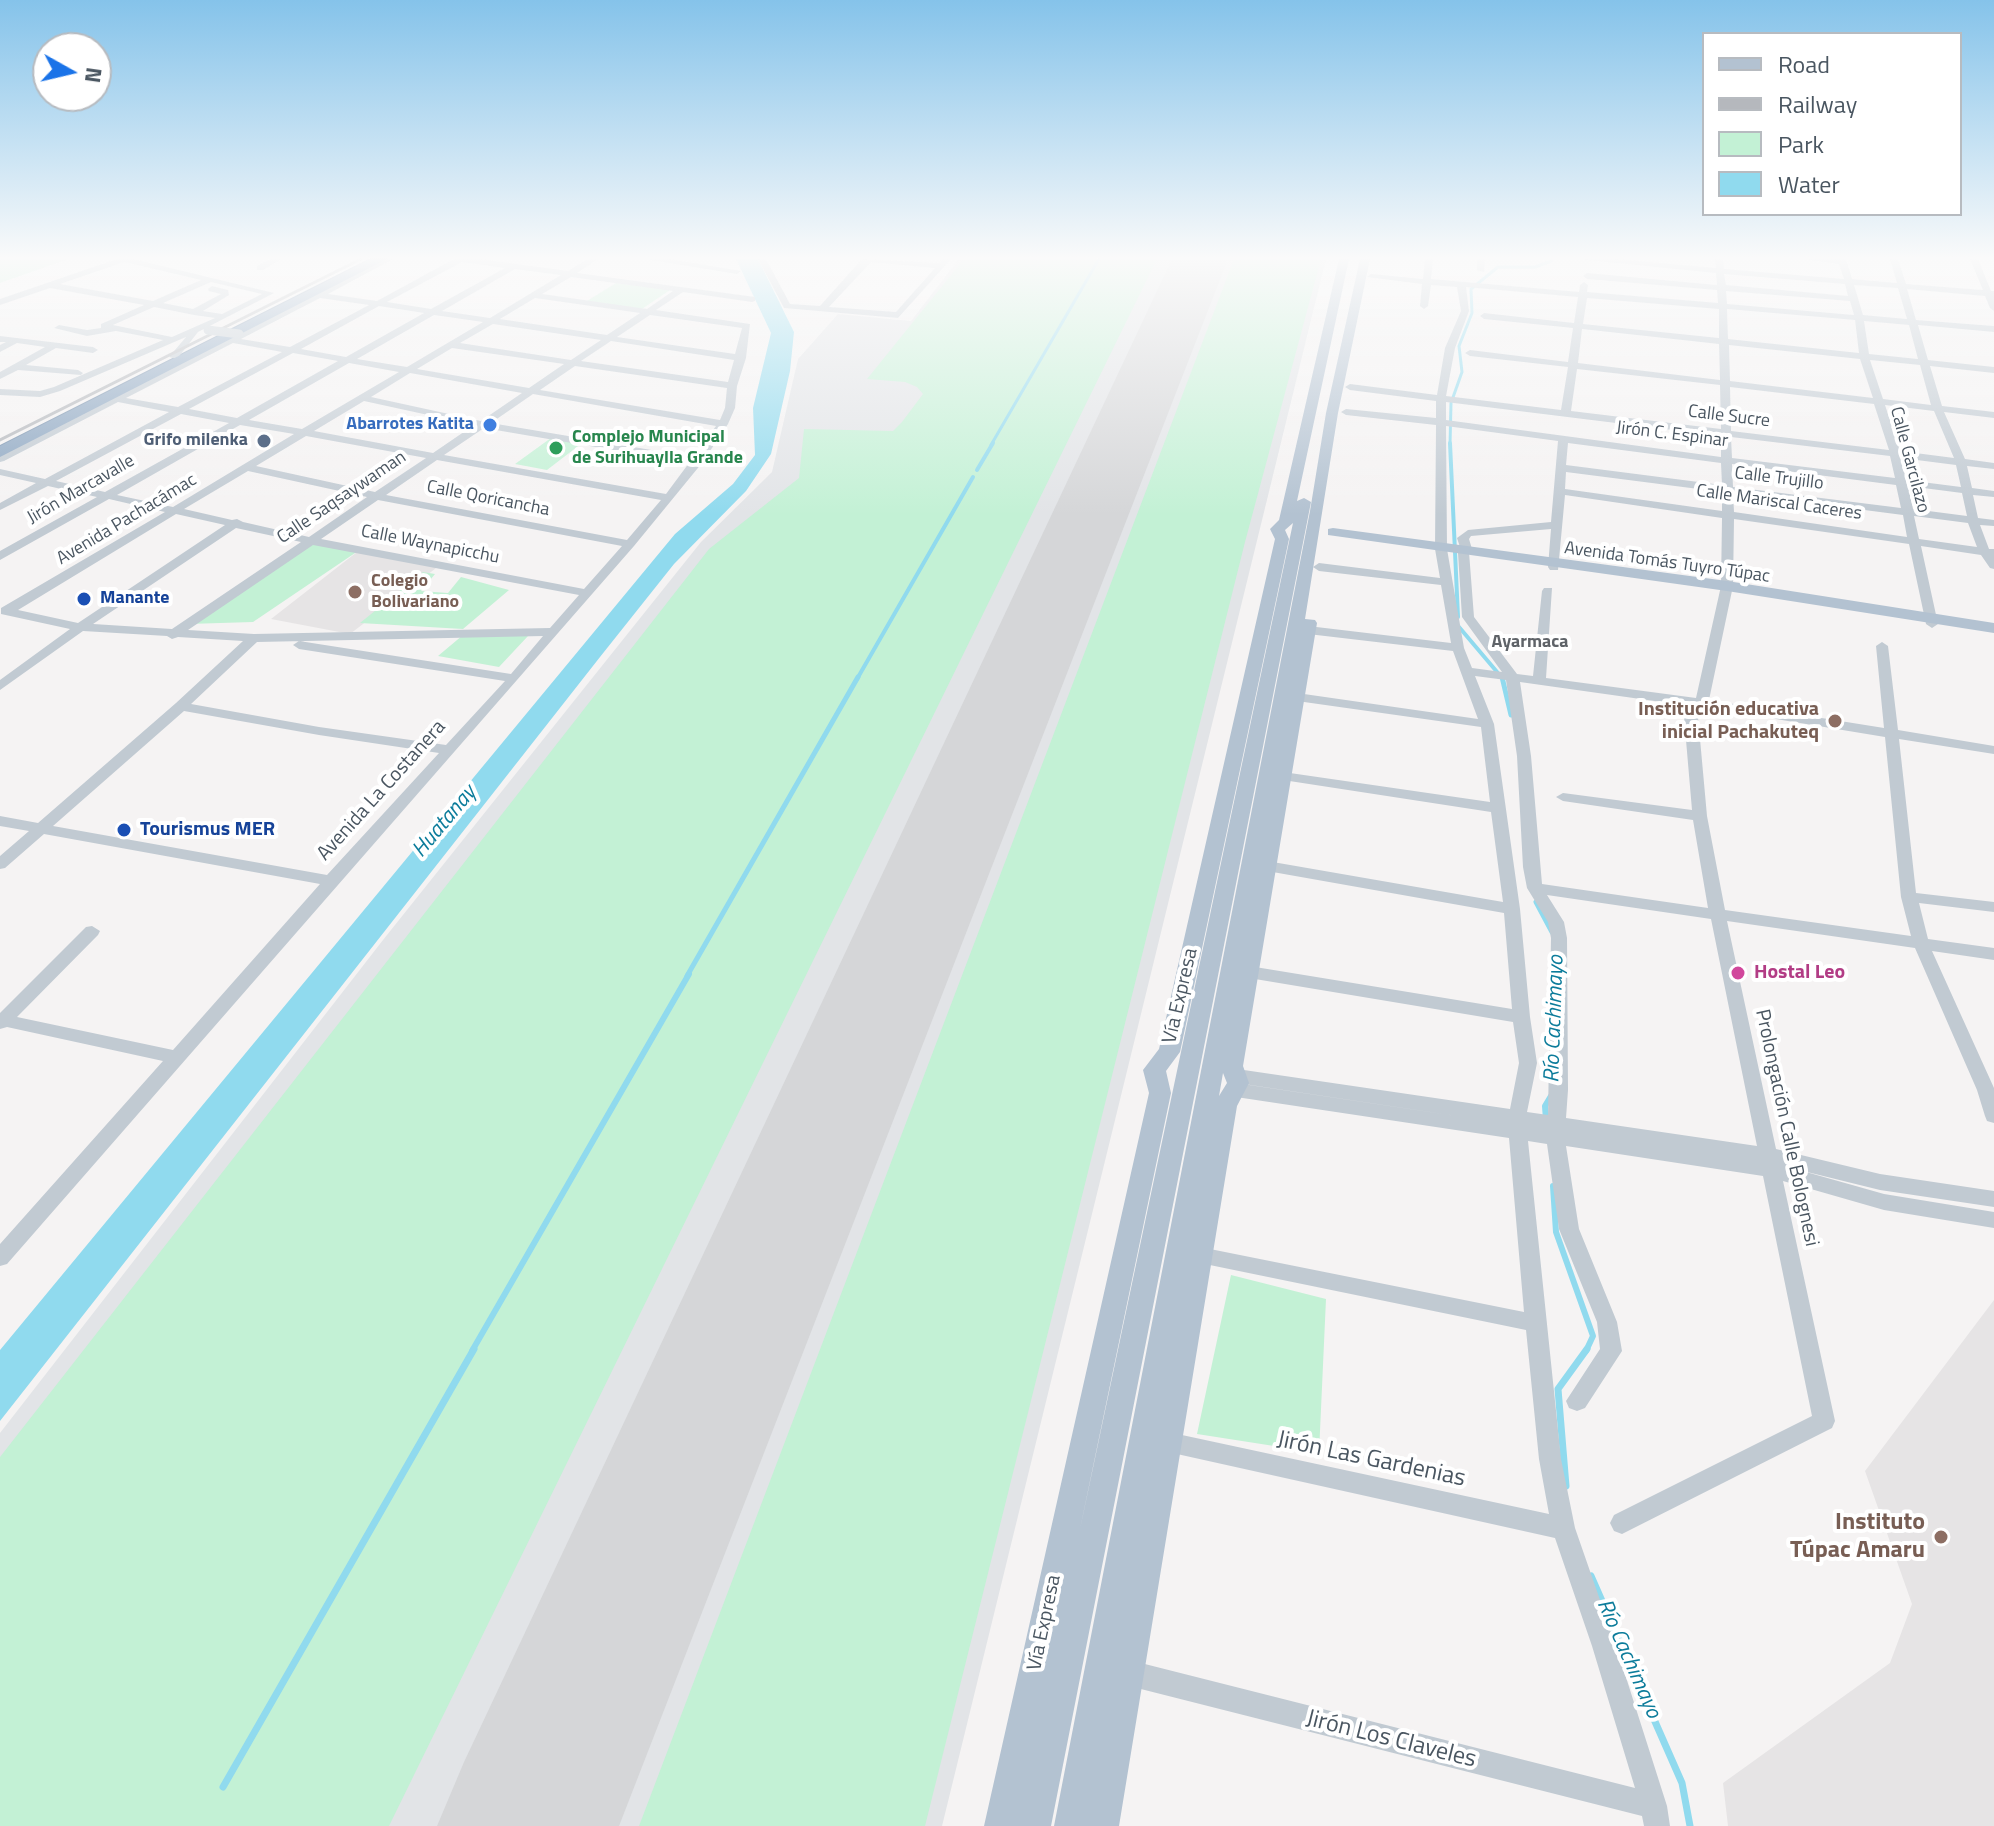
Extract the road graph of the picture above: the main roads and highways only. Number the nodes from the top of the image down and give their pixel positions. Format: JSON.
{"nodes":[{"id":1,"x":199,"y":344,"type":"edge"},
{"id":2,"x":213,"y":344,"type":"edge"},
{"id":3,"x":1325,"y":344,"type":"edge"},
{"id":4,"x":1341,"y":344,"type":"edge"},
{"id":5,"x":1358,"y":344,"type":"edge"},
{"id":6,"x":1324,"y":348,"type":"junction"},
{"id":7,"x":1357,"y":351,"type":"junction"},
{"id":8,"x":1337,"y":364,"type":"junction"},
{"id":9,"x":0,"y":446,"type":"edge"},
{"id":10,"x":0,"y":452,"type":"edge"},
{"id":11,"x":1310,"y":533,"type":"junction"},
{"id":12,"x":1994,"y":631,"type":"edge"},
{"id":13,"x":1270,"y":707,"type":"junction"},
{"id":14,"x":1239,"y":736,"type":"junction"},
{"id":15,"x":1289,"y":742,"type":"junction"},
{"id":16,"x":1215,"y":843,"type":"junction"},
{"id":17,"x":1269,"y":858,"type":"junction"},
{"id":18,"x":1225,"y":882,"type":"junction"},
{"id":19,"x":1246,"y":884,"type":"junction"},
{"id":20,"x":1180,"y":1050,"type":"junction"},
{"id":21,"x":1211,"y":1087,"type":"junction"},
{"id":22,"x":1126,"y":1366,"type":"junction"},
{"id":23,"x":1154,"y":1375,"type":"junction"},
{"id":24,"x":1085,"y":1441,"type":"junction"},
{"id":25,"x":1166,"y":1452,"type":"junction"},
{"id":26,"x":1036,"y":1667,"type":"junction"},
{"id":27,"x":1127,"y":1682,"type":"junction"},
{"id":28,"x":1043,"y":1778,"type":"junction"},
{"id":29,"x":1078,"y":1786,"type":"junction"},
{"id":30,"x":1001,"y":1826,"type":"edge"},
{"id":31,"x":1034,"y":1826,"type":"edge"},
{"id":32,"x":1071,"y":1826,"type":"edge"},
{"id":33,"x":1102,"y":1826,"type":"edge"}],
"edges":[{"from":1,"to":9,"type":"highway"},
{"from":2,"to":10,"type":"highway"},
{"from":3,"to":6,"type":"main road","name":"Vía Expresa"},
{"from":4,"to":8,"type":"main road","name":"Vía Expresa"},
{"from":5,"to":7,"type":"main road","name":"Vía Expresa"},
{"from":6,"to":8,"type":"main road"},
{"from":6,"to":11,"type":"main road","name":"Vía Expresa"},
{"from":7,"to":8,"type":"main road"},
{"from":7,"to":11,"type":"main road","name":"Vía Expresa"},
{"from":8,"to":11,"type":"main road","name":"Vía Expresa"},
{"from":11,"to":12,"type":"main road","name":"Avenida Tomás Tuyro Túpac"},
{"from":11,"to":13,"type":"main road","name":"Vía Expresa"},
{"from":11,"to":14,"type":"main road","name":"Vía Expresa"},
{"from":11,"to":15,"type":"main road","name":"Vía Expresa"},
{"from":13,"to":14,"type":"main road"},
{"from":13,"to":15,"type":"main road"},
{"from":13,"to":18,"type":"main road","name":"Vía Expresa"},
{"from":13,"to":19,"type":"main road","name":"Vía Expresa"},
{"from":14,"to":16,"type":"main road","name":"Vía Expresa"},
{"from":15,"to":17,"type":"main road","name":"Vía Expresa"},
{"from":16,"to":18,"type":"main road"},
{"from":16,"to":20,"type":"main road","name":"Vía Expresa"},
{"from":17,"to":19,"type":"main road"},
{"from":17,"to":21,"type":"main road","name":"Vía Expresa"},
{"from":18,"to":20,"type":"main road","name":"Vía Expresa"},
{"from":19,"to":21,"type":"main road","name":"Vía Expresa"},
{"from":20,"to":21,"type":"main road","name":"Vía Expresa"},
{"from":20,"to":21,"type":"main road"},
{"from":20,"to":21,"type":"main road","name":"Vía Expresa"},
{"from":21,"to":22,"type":"main road","name":"Vía Expresa"},
{"from":21,"to":23,"type":"main road","name":"Vía Expresa"},
{"from":21,"to":24,"type":"main road","name":"Vía Expresa"},
{"from":21,"to":25,"type":"main road","name":"Vía Expresa"},
{"from":22,"to":24,"type":"main road"},
{"from":22,"to":28,"type":"main road","name":"Vía Expresa"},
{"from":23,"to":25,"type":"main road"},
{"from":23,"to":29,"type":"main road","name":"Vía Expresa"},
{"from":24,"to":26,"type":"main road","name":"Vía Expresa"},
{"from":25,"to":27,"type":"main road","name":"Vía Expresa"},
{"from":26,"to":28,"type":"main road"},
{"from":26,"to":30,"type":"main road","name":"Vía Expresa"},
{"from":27,"to":29,"type":"main road"},
{"from":27,"to":33,"type":"main road","name":"Vía Expresa"},
{"from":28,"to":31,"type":"main road","name":"Vía Expresa"},
{"from":29,"to":32,"type":"main road","name":"Vía Expresa"}]}
